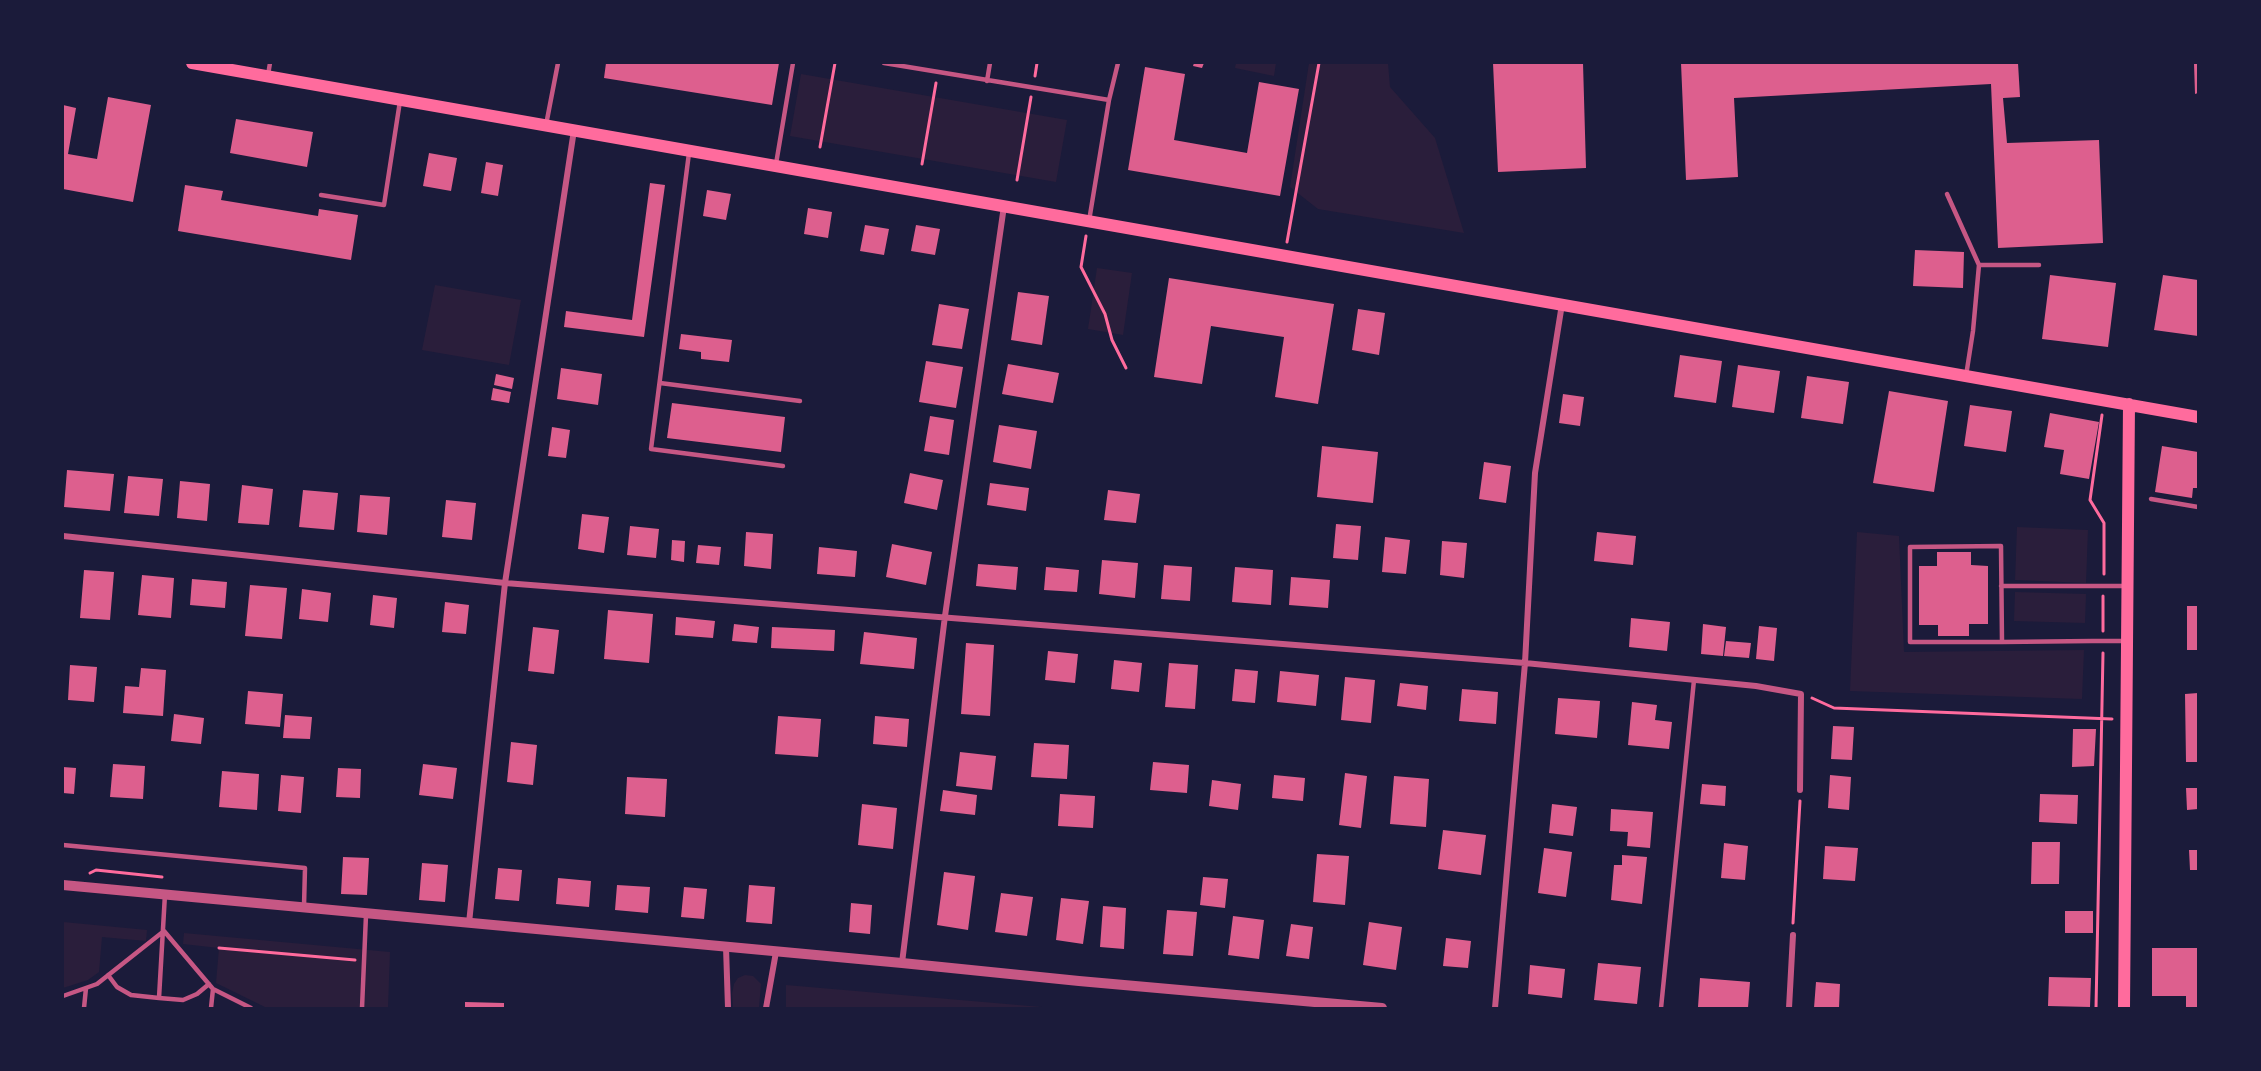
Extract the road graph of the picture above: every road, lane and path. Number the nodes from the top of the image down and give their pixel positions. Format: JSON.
{"nodes":[{"id":1,"x":192,"y":63,"type":"edge"},
{"id":2,"x":270,"y":63,"type":"edge"},
{"id":3,"x":558,"y":63,"type":"edge"},
{"id":4,"x":793,"y":63,"type":"edge"},
{"id":5,"x":835,"y":63,"type":"edge"},
{"id":6,"x":888,"y":63,"type":"edge"},
{"id":7,"x":990,"y":63,"type":"edge"},
{"id":8,"x":1037,"y":63,"type":"edge"},
{"id":9,"x":1118,"y":63,"type":"edge"},
{"id":10,"x":1319,"y":63,"type":"edge"},
{"id":11,"x":938,"y":72,"type":"junction"},
{"id":12,"x":268,"y":77,"type":"junction"},
{"id":13,"x":987,"y":81,"type":"junction"},
{"id":14,"x":1033,"y":89,"type":"junction"},
{"id":15,"x":400,"y":100,"type":"junction"},
{"id":16,"x":1109,"y":100,"type":"junction"},
{"id":17,"x":546,"y":125,"type":"junction"},
{"id":18,"x":574,"y":130,"type":"junction"},
{"id":19,"x":820,"y":147,"type":"dead end"},
{"id":20,"x":690,"y":151,"type":"junction"},
{"id":21,"x":922,"y":164,"type":"dead end"},
{"id":22,"x":775,"y":166,"type":"junction"},
{"id":23,"x":1017,"y":180,"type":"dead end"},
{"id":24,"x":1947,"y":194,"type":"dead end"},
{"id":25,"x":321,"y":195,"type":"dead end"},
{"id":26,"x":1004,"y":206,"type":"junction"},
{"id":27,"x":1089,"y":221,"type":"junction"},
{"id":28,"x":1285,"y":255,"type":"junction"},
{"id":29,"x":1979,"y":265,"type":"junction"},
{"id":30,"x":2039,"y":265,"type":"dead end"},
{"id":31,"x":1562,"y":304,"type":"junction"},
{"id":32,"x":1126,"y":368,"type":"dead end"},
{"id":33,"x":1966,"y":376,"type":"junction"},
{"id":34,"x":660,"y":383,"type":"junction"},
{"id":35,"x":800,"y":401,"type":"dead end"},
{"id":36,"x":2129,"y":404,"type":"junction"},
{"id":37,"x":2102,"y":413,"type":"dead end"},
{"id":38,"x":2198,"y":417,"type":"edge"},
{"id":39,"x":783,"y":466,"type":"dead end"},
{"id":40,"x":2151,"y":499,"type":"dead end"},
{"id":41,"x":2198,"y":507,"type":"edge"},
{"id":42,"x":63,"y":536,"type":"edge"},
{"id":43,"x":505,"y":583,"type":"junction"},
{"id":44,"x":2001,"y":586,"type":"junction"},
{"id":45,"x":2104,"y":586,"type":"junction"},
{"id":46,"x":2126,"y":586,"type":"junction"},
{"id":47,"x":945,"y":616,"type":"junction"},
{"id":48,"x":2103,"y":641,"type":"junction"},
{"id":49,"x":2126,"y":641,"type":"junction"},
{"id":50,"x":2002,"y":642,"type":"junction"},
{"id":51,"x":1525,"y":663,"type":"junction"},
{"id":52,"x":1694,"y":680,"type":"junction"},
{"id":53,"x":1801,"y":694,"type":"junction"},
{"id":54,"x":2102,"y":719,"type":"junction"},
{"id":55,"x":2126,"y":720,"type":"junction"},
{"id":56,"x":1800,"y":790,"type":"joint"},
{"id":57,"x":63,"y":845,"type":"edge"},
{"id":58,"x":63,"y":885,"type":"edge"},
{"id":59,"x":165,"y":894,"type":"junction"},
{"id":60,"x":304,"y":909,"type":"junction"},
{"id":61,"x":366,"y":914,"type":"junction"},
{"id":62,"x":469,"y":923,"type":"junction"},
{"id":63,"x":164,"y":931,"type":"junction"},
{"id":64,"x":1793,"y":935,"type":"joint"},
{"id":65,"x":726,"y":947,"type":"junction"},
{"id":66,"x":219,"y":948,"type":"dead end"},
{"id":67,"x":776,"y":952,"type":"junction"},
{"id":68,"x":363,"y":961,"type":"junction"},
{"id":69,"x":902,"y":963,"type":"junction"},
{"id":70,"x":108,"y":975,"type":"junction"},
{"id":71,"x":208,"y":984,"type":"junction"},
{"id":72,"x":86,"y":988,"type":"junction"},
{"id":73,"x":213,"y":989,"type":"junction"},
{"id":74,"x":63,"y":996,"type":"edge"},
{"id":75,"x":159,"y":998,"type":"junction"},
{"id":76,"x":84,"y":1008,"type":"edge"},
{"id":77,"x":211,"y":1008,"type":"edge"},
{"id":78,"x":251,"y":1008,"type":"edge"},
{"id":79,"x":362,"y":1008,"type":"edge"},
{"id":80,"x":728,"y":1008,"type":"edge"},
{"id":81,"x":766,"y":1008,"type":"edge"},
{"id":82,"x":1382,"y":1008,"type":"edge"},
{"id":83,"x":1495,"y":1008,"type":"edge"},
{"id":84,"x":1661,"y":1008,"type":"edge"},
{"id":85,"x":1789,"y":1008,"type":"edge"},
{"id":86,"x":2096,"y":1008,"type":"edge"},
{"id":87,"x":2124,"y":1008,"type":"edge"}],
"edges":[{"from":1,"to":12,"type":"main road"},
{"from":2,"to":12,"type":"lane"},
{"from":3,"to":17,"type":"lane"},
{"from":4,"to":22,"type":"lane"},
{"from":5,"to":19,"type":"path"},
{"from":6,"to":11,"type":"lane"},
{"from":7,"to":13,"type":"lane"},
{"from":8,"to":14,"type":"path"},
{"from":9,"to":16,"type":"lane"},
{"from":10,"to":28,"type":"path"},
{"from":11,"to":13,"type":"lane"},
{"from":11,"to":21,"type":"path"},
{"from":12,"to":15,"type":"main road"},
{"from":13,"to":14,"type":"lane"},
{"from":14,"to":16,"type":"lane"},
{"from":14,"to":23,"type":"path"},
{"from":15,"to":17,"type":"main road"},
{"from":15,"to":25,"type":"lane"},
{"from":16,"to":27,"type":"lane"},
{"from":17,"to":18,"type":"main road"},
{"from":18,"to":20,"type":"main road"},
{"from":18,"to":43,"type":"street"},
{"from":20,"to":22,"type":"main road"},
{"from":20,"to":34,"type":"lane"},
{"from":22,"to":26,"type":"main road"},
{"from":24,"to":29,"type":"lane"},
{"from":26,"to":27,"type":"main road"},
{"from":26,"to":47,"type":"street"},
{"from":27,"to":28,"type":"main road"},
{"from":27,"to":32,"type":"path"},
{"from":28,"to":31,"type":"main road"},
{"from":29,"to":30,"type":"lane"},
{"from":29,"to":33,"type":"lane"},
{"from":31,"to":33,"type":"main road"},
{"from":31,"to":51,"type":"street"},
{"from":33,"to":36,"type":"main road"},
{"from":34,"to":35,"type":"lane"},
{"from":34,"to":39,"type":"lane"},
{"from":36,"to":38,"type":"main road"},
{"from":36,"to":46,"type":"main road"},
{"from":37,"to":45,"type":"path"},
{"from":40,"to":41,"type":"lane"},
{"from":42,"to":43,"type":"street"},
{"from":43,"to":47,"type":"street"},
{"from":43,"to":62,"type":"street"},
{"from":44,"to":45,"type":"lane"},
{"from":44,"to":50,"type":"lane"},
{"from":44,"to":50,"type":"lane"},
{"from":45,"to":46,"type":"lane"},
{"from":45,"to":48,"type":"path"},
{"from":46,"to":49,"type":"main road"},
{"from":47,"to":51,"type":"street"},
{"from":47,"to":69,"type":"street"},
{"from":48,"to":49,"type":"lane"},
{"from":48,"to":50,"type":"lane"},
{"from":48,"to":54,"type":"path"},
{"from":49,"to":55,"type":"main road"},
{"from":51,"to":52,"type":"street"},
{"from":51,"to":83,"type":"street"},
{"from":52,"to":53,"type":"street"},
{"from":52,"to":84,"type":"lane"},
{"from":53,"to":54,"type":"path"},
{"from":53,"to":56,"type":"street"},
{"from":54,"to":55,"type":"path"},
{"from":54,"to":86,"type":"path"},
{"from":55,"to":87,"type":"main road"},
{"from":56,"to":64,"type":"path"},
{"from":57,"to":60,"type":"lane"},
{"from":58,"to":59,"type":"street"},
{"from":59,"to":60,"type":"street"},
{"from":59,"to":63,"type":"lane"},
{"from":60,"to":61,"type":"street"},
{"from":61,"to":62,"type":"street"},
{"from":61,"to":68,"type":"lane"},
{"from":62,"to":65,"type":"street"},
{"from":63,"to":70,"type":"lane"},
{"from":63,"to":71,"type":"lane"},
{"from":63,"to":75,"type":"lane"},
{"from":64,"to":85,"type":"street"},
{"from":65,"to":67,"type":"street"},
{"from":65,"to":80,"type":"street"},
{"from":66,"to":68,"type":"path"},
{"from":67,"to":69,"type":"street"},
{"from":67,"to":81,"type":"street"},
{"from":68,"to":79,"type":"lane"},
{"from":69,"to":82,"type":"street"},
{"from":70,"to":72,"type":"lane"},
{"from":70,"to":75,"type":"lane"},
{"from":71,"to":73,"type":"lane"},
{"from":71,"to":75,"type":"lane"},
{"from":72,"to":74,"type":"lane"},
{"from":72,"to":76,"type":"lane"},
{"from":73,"to":77,"type":"lane"},
{"from":73,"to":78,"type":"lane"}]}
